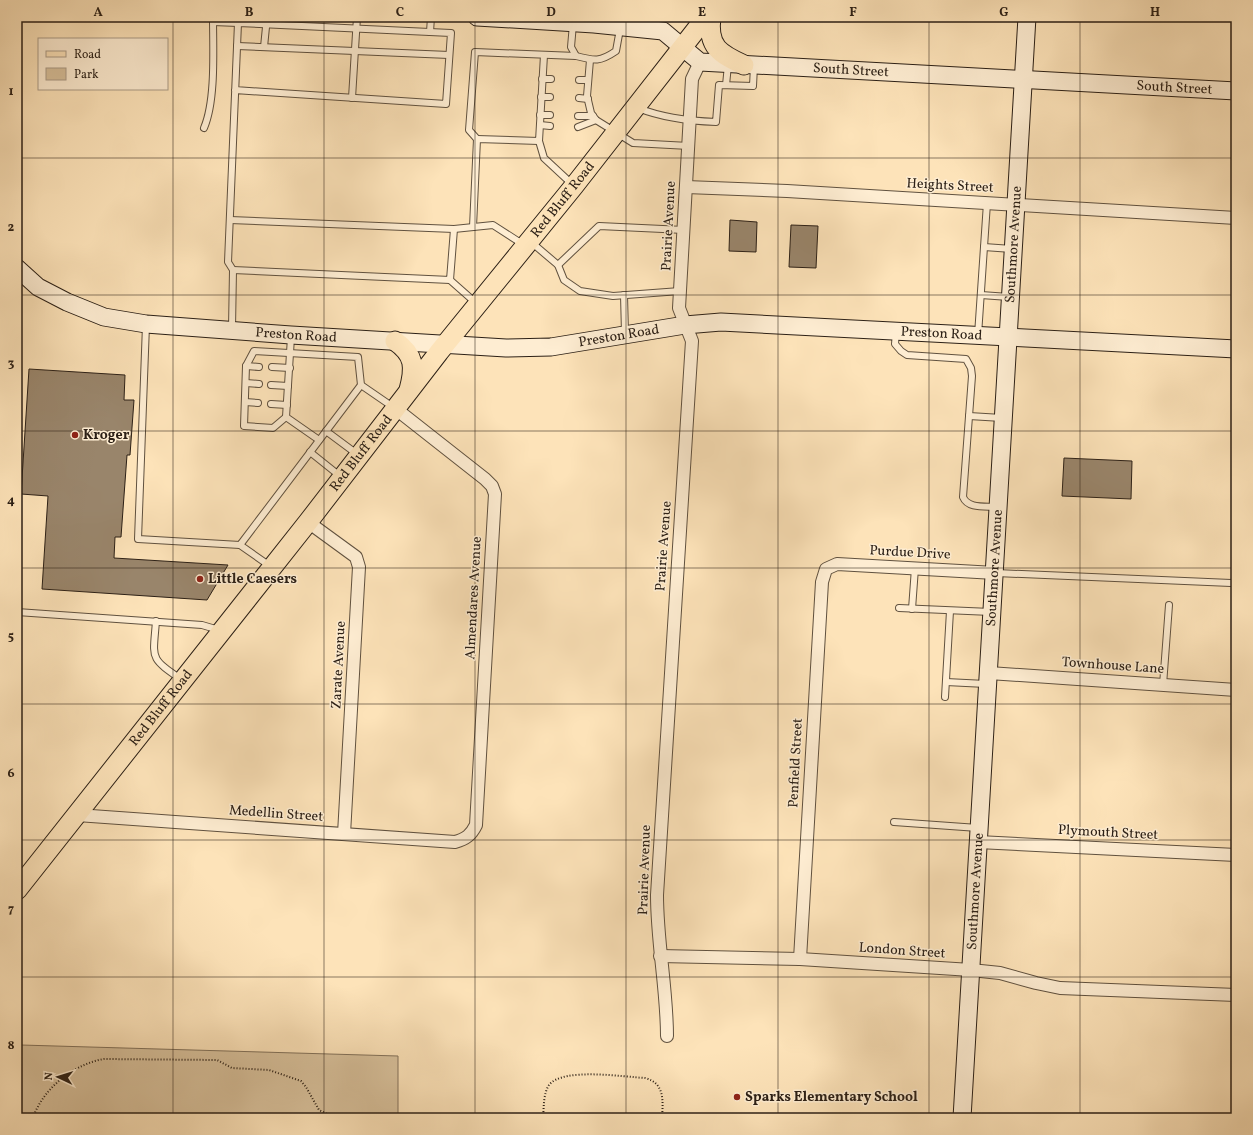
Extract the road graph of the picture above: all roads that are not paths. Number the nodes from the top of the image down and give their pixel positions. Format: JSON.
{"nodes":[{"id":1,"x":267,"y":17,"type":"edge"},
{"id":2,"x":357,"y":17,"type":"edge"},
{"id":3,"x":432,"y":17,"type":"edge"},
{"id":4,"x":477,"y":17,"type":"edge"},
{"id":5,"x":706,"y":17,"type":"edge"},
{"id":6,"x":711,"y":17,"type":"edge"},
{"id":7,"x":1027,"y":17,"type":"edge"},
{"id":8,"x":213,"y":19,"type":"edge"},
{"id":9,"x":594,"y":20,"type":"edge"},
{"id":10,"x":573,"y":22,"type":"junction"},
{"id":11,"x":238,"y":23,"type":"junction"},
{"id":12,"x":266,"y":24,"type":"junction"},
{"id":13,"x":621,"y":26,"type":"junction"},
{"id":14,"x":356,"y":28,"type":"junction"},
{"id":15,"x":430,"y":32,"type":"junction"},
{"id":16,"x":237,"y":46,"type":"junction"},
{"id":17,"x":264,"y":47,"type":"junction"},
{"id":18,"x":682,"y":48,"type":"junction"},
{"id":19,"x":355,"y":51,"type":"junction"},
{"id":20,"x":449,"y":54,"type":"junction"},
{"id":21,"x":544,"y":55,"type":"junction"},
{"id":22,"x":576,"y":56,"type":"junction"},
{"id":23,"x":590,"y":60,"type":"junction"},
{"id":24,"x":700,"y":62,"type":"junction"},
{"id":25,"x":742,"y":65,"type":"junction"},
{"id":26,"x":542,"y":79,"type":"junction"},
{"id":27,"x":551,"y":79,"type":"dead end"},
{"id":28,"x":1024,"y":79,"type":"junction"},
{"id":29,"x":579,"y":80,"type":"dead end"},
{"id":30,"x":588,"y":80,"type":"junction"},
{"id":31,"x":726,"y":85,"type":"junction"},
{"id":32,"x":235,"y":90,"type":"junction"},
{"id":33,"x":1236,"y":91,"type":"edge"},
{"id":34,"x":541,"y":97,"type":"junction"},
{"id":35,"x":550,"y":97,"type":"dead end"},
{"id":36,"x":352,"y":98,"type":"junction"},
{"id":37,"x":579,"y":98,"type":"dead end"},
{"id":38,"x":588,"y":98,"type":"junction"},
{"id":39,"x":636,"y":107,"type":"junction"},
{"id":40,"x":540,"y":115,"type":"junction"},
{"id":41,"x":550,"y":115,"type":"dead end"},
{"id":42,"x":578,"y":116,"type":"dead end"},
{"id":43,"x":594,"y":118,"type":"junction"},
{"id":44,"x":690,"y":121,"type":"junction"},
{"id":45,"x":540,"y":125,"type":"junction"},
{"id":46,"x":550,"y":126,"type":"dead end"},
{"id":47,"x":578,"y":127,"type":"dead end"},
{"id":48,"x":204,"y":128,"type":"dead end"},
{"id":49,"x":616,"y":133,"type":"junction"},
{"id":50,"x":477,"y":140,"type":"junction"},
{"id":51,"x":539,"y":141,"type":"junction"},
{"id":52,"x":689,"y":146,"type":"junction"},
{"id":53,"x":574,"y":186,"type":"junction"},
{"id":54,"x":686,"y":187,"type":"junction"},
{"id":55,"x":987,"y":203,"type":"junction"},
{"id":56,"x":1016,"y":205,"type":"junction"},
{"id":57,"x":1236,"y":218,"type":"edge"},
{"id":58,"x":230,"y":220,"type":"junction"},
{"id":59,"x":473,"y":227,"type":"junction"},
{"id":60,"x":454,"y":229,"type":"junction"},
{"id":61,"x":684,"y":230,"type":"junction"},
{"id":62,"x":528,"y":243,"type":"junction"},
{"id":63,"x":984,"y":247,"type":"junction"},
{"id":64,"x":1014,"y":249,"type":"junction"},
{"id":65,"x":558,"y":265,"type":"junction"},
{"id":66,"x":17,"y":268,"type":"edge"},
{"id":67,"x":233,"y":270,"type":"junction"},
{"id":68,"x":450,"y":280,"type":"junction"},
{"id":69,"x":680,"y":291,"type":"junction"},
{"id":70,"x":624,"y":295,"type":"junction"},
{"id":71,"x":981,"y":295,"type":"junction"},
{"id":72,"x":1011,"y":298,"type":"junction"},
{"id":73,"x":478,"y":304,"type":"junction"},
{"id":74,"x":146,"y":324,"type":"junction"},
{"id":75,"x":685,"y":324,"type":"junction"},
{"id":76,"x":232,"y":330,"type":"junction"},
{"id":77,"x":896,"y":330,"type":"junction"},
{"id":78,"x":978,"y":334,"type":"junction"},
{"id":79,"x":291,"y":335,"type":"junction"},
{"id":80,"x":624,"y":335,"type":"junction"},
{"id":81,"x":1008,"y":336,"type":"junction"},
{"id":82,"x":356,"y":339,"type":"junction"},
{"id":83,"x":395,"y":341,"type":"junction"},
{"id":84,"x":446,"y":343,"type":"junction"},
{"id":85,"x":1236,"y":349,"type":"edge"},
{"id":86,"x":291,"y":353,"type":"junction"},
{"id":87,"x":358,"y":357,"type":"junction"},
{"id":88,"x":246,"y":366,"type":"junction"},
{"id":89,"x":259,"y":367,"type":"dead end"},
{"id":90,"x":272,"y":367,"type":"dead end"},
{"id":91,"x":290,"y":368,"type":"junction"},
{"id":92,"x":246,"y":383,"type":"junction"},
{"id":93,"x":259,"y":384,"type":"dead end"},
{"id":94,"x":271,"y":385,"type":"dead end"},
{"id":95,"x":362,"y":385,"type":"junction"},
{"id":96,"x":288,"y":386,"type":"junction"},
{"id":97,"x":408,"y":393,"type":"junction"},
{"id":98,"x":245,"y":402,"type":"junction"},
{"id":99,"x":258,"y":403,"type":"dead end"},
{"id":100,"x":271,"y":404,"type":"dead end"},
{"id":101,"x":287,"y":405,"type":"junction"},
{"id":102,"x":396,"y":409,"type":"junction"},
{"id":103,"x":968,"y":416,"type":"junction"},
{"id":104,"x":286,"y":417,"type":"junction"},
{"id":105,"x":1004,"y":418,"type":"junction"},
{"id":106,"x":326,"y":431,"type":"junction"},
{"id":107,"x":319,"y":440,"type":"junction"},
{"id":108,"x":310,"y":452,"type":"junction"},
{"id":109,"x":360,"y":456,"type":"junction"},
{"id":110,"x":343,"y":478,"type":"junction"},
{"id":111,"x":998,"y":507,"type":"junction"},
{"id":112,"x":308,"y":522,"type":"junction"},
{"id":113,"x":240,"y":545,"type":"junction"},
{"id":114,"x":273,"y":567,"type":"junction"},
{"id":115,"x":915,"y":568,"type":"junction"},
{"id":116,"x":826,"y":569,"type":"joint"},
{"id":117,"x":994,"y":573,"type":"junction"},
{"id":118,"x":1236,"y":581,"type":"edge"},
{"id":119,"x":1169,"y":605,"type":"dead end"},
{"id":120,"x":899,"y":608,"type":"dead end"},
{"id":121,"x":912,"y":609,"type":"junction"},
{"id":122,"x":950,"y":611,"type":"junction"},
{"id":123,"x":17,"y":612,"type":"edge"},
{"id":124,"x":992,"y":612,"type":"junction"},
{"id":125,"x":156,"y":621,"type":"junction"},
{"id":126,"x":222,"y":632,"type":"junction"},
{"id":127,"x":988,"y":678,"type":"junction"},
{"id":128,"x":183,"y":681,"type":"junction"},
{"id":129,"x":946,"y":682,"type":"junction"},
{"id":130,"x":1163,"y":685,"type":"junction"},
{"id":131,"x":1236,"y":690,"type":"edge"},
{"id":132,"x":945,"y":697,"type":"dead end"},
{"id":133,"x":77,"y":815,"type":"junction"},
{"id":134,"x":894,"y":822,"type":"dead end"},
{"id":135,"x":344,"y":834,"type":"junction"},
{"id":136,"x":472,"y":834,"type":"joint"},
{"id":137,"x":979,"y":835,"type":"junction"},
{"id":138,"x":1236,"y":855,"type":"edge"},
{"id":139,"x":17,"y":890,"type":"edge"},
{"id":140,"x":660,"y":956,"type":"junction"},
{"id":141,"x":800,"y":959,"type":"junction"},
{"id":142,"x":971,"y":970,"type":"junction"},
{"id":143,"x":1236,"y":995,"type":"edge"},
{"id":144,"x":667,"y":1036,"type":"dead end"},
{"id":145,"x":962,"y":1118,"type":"edge"}],
"edges":[{"from":1,"to":12,"type":"lane"},
{"from":2,"to":14,"type":"lane"},
{"from":3,"to":15,"type":"lane"},
{"from":4,"to":10,"type":"main road"},
{"from":5,"to":18,"type":"main road","name":"Red Bluff Road"},
{"from":6,"to":25,"type":"main road"},
{"from":7,"to":28,"type":"main road","name":"Southmore Avenue"},
{"from":8,"to":11,"type":"lane"},
{"from":8,"to":48,"type":"lane"},
{"from":9,"to":10,"type":"main road"},
{"from":9,"to":13,"type":"main road"},
{"from":10,"to":22,"type":"lane"},
{"from":11,"to":12,"type":"lane"},
{"from":11,"to":16,"type":"lane"},
{"from":12,"to":14,"type":"lane"},
{"from":12,"to":17,"type":"lane"},
{"from":13,"to":18,"type":"main road"},
{"from":13,"to":23,"type":"lane"},
{"from":14,"to":15,"type":"lane"},
{"from":14,"to":19,"type":"lane"},
{"from":15,"to":20,"type":"lane"},
{"from":16,"to":17,"type":"lane"},
{"from":16,"to":32,"type":"lane"},
{"from":17,"to":19,"type":"lane"},
{"from":18,"to":24,"type":"main road"},
{"from":18,"to":39,"type":"main road","name":"Red Bluff Road"},
{"from":19,"to":20,"type":"lane"},
{"from":19,"to":36,"type":"lane"},
{"from":20,"to":36,"type":"lane"},
{"from":21,"to":22,"type":"lane"},
{"from":21,"to":26,"type":"lane"},
{"from":21,"to":50,"type":"lane"},
{"from":22,"to":23,"type":"lane"},
{"from":23,"to":30,"type":"lane"},
{"from":24,"to":25,"type":"main road","name":"South Street"},
{"from":24,"to":44,"type":"street","name":"Prairie Avenue"},
{"from":25,"to":28,"type":"main road","name":"South Street"},
{"from":25,"to":31,"type":"lane"},
{"from":25,"to":31,"type":"lane"},
{"from":26,"to":27,"type":"lane"},
{"from":26,"to":34,"type":"lane"},
{"from":28,"to":33,"type":"main road","name":"South Street"},
{"from":28,"to":56,"type":"main road","name":"Southmore Avenue"},
{"from":29,"to":30,"type":"lane"},
{"from":30,"to":38,"type":"lane"},
{"from":31,"to":44,"type":"lane"},
{"from":32,"to":36,"type":"lane"},
{"from":32,"to":58,"type":"lane"},
{"from":34,"to":35,"type":"lane"},
{"from":34,"to":40,"type":"lane"},
{"from":37,"to":38,"type":"lane"},
{"from":38,"to":43,"type":"lane"},
{"from":39,"to":44,"type":"lane"},
{"from":39,"to":49,"type":"main road","name":"Red Bluff Road"},
{"from":40,"to":41,"type":"lane"},
{"from":40,"to":45,"type":"lane"},
{"from":42,"to":43,"type":"lane"},
{"from":43,"to":47,"type":"lane"},
{"from":43,"to":49,"type":"lane"},
{"from":44,"to":52,"type":"street","name":"Prairie Avenue"},
{"from":45,"to":46,"type":"lane"},
{"from":45,"to":51,"type":"lane"},
{"from":49,"to":52,"type":"lane"},
{"from":49,"to":53,"type":"main road","name":"Red Bluff Road"},
{"from":50,"to":51,"type":"lane"},
{"from":50,"to":59,"type":"lane"},
{"from":51,"to":53,"type":"lane"},
{"from":52,"to":54,"type":"street","name":"Prairie Avenue"},
{"from":53,"to":62,"type":"main road","name":"Red Bluff Road"},
{"from":54,"to":55,"type":"street","name":"Heights Street"},
{"from":54,"to":61,"type":"street","name":"Prairie Avenue"},
{"from":55,"to":56,"type":"street","name":"Heights Street"},
{"from":55,"to":63,"type":"lane"},
{"from":56,"to":57,"type":"street","name":"Heights Street"},
{"from":56,"to":64,"type":"main road","name":"Southmore Avenue"},
{"from":58,"to":60,"type":"lane"},
{"from":58,"to":67,"type":"lane"},
{"from":59,"to":60,"type":"lane"},
{"from":59,"to":62,"type":"lane"},
{"from":60,"to":68,"type":"lane"},
{"from":61,"to":65,"type":"lane"},
{"from":61,"to":69,"type":"street","name":"Prairie Avenue"},
{"from":62,"to":65,"type":"lane"},
{"from":62,"to":73,"type":"main road","name":"Red Bluff Road"},
{"from":63,"to":64,"type":"lane"},
{"from":63,"to":71,"type":"lane"},
{"from":64,"to":72,"type":"main road","name":"Southmore Avenue"},
{"from":65,"to":70,"type":"lane"},
{"from":66,"to":74,"type":"main road","name":"Preston Road"},
{"from":67,"to":68,"type":"lane"},
{"from":67,"to":76,"type":"lane"},
{"from":68,"to":73,"type":"lane"},
{"from":69,"to":70,"type":"lane"},
{"from":69,"to":75,"type":"street","name":"Prairie Avenue"},
{"from":70,"to":80,"type":"lane"},
{"from":71,"to":72,"type":"lane"},
{"from":71,"to":78,"type":"lane"},
{"from":72,"to":81,"type":"main road","name":"Southmore Avenue"},
{"from":73,"to":84,"type":"main road","name":"Red Bluff Road"},
{"from":74,"to":76,"type":"main road","name":"Preston Road"},
{"from":74,"to":113,"type":"lane"},
{"from":75,"to":77,"type":"main road","name":"Preston Road"},
{"from":75,"to":80,"type":"main road","name":"Preston Road"},
{"from":75,"to":140,"type":"street","name":"Prairie Avenue"},
{"from":76,"to":79,"type":"main road","name":"Preston Road"},
{"from":77,"to":78,"type":"main road","name":"Preston Road"},
{"from":77,"to":103,"type":"lane"},
{"from":78,"to":81,"type":"main road","name":"Preston Road"},
{"from":79,"to":82,"type":"main road","name":"Preston Road"},
{"from":79,"to":86,"type":"lane"},
{"from":80,"to":84,"type":"main road","name":"Preston Road"},
{"from":81,"to":85,"type":"main road","name":"Preston Road"},
{"from":81,"to":105,"type":"main road","name":"Southmore Avenue"},
{"from":82,"to":83,"type":"main road","name":"Preston Road"},
{"from":82,"to":87,"type":"lane"},
{"from":83,"to":84,"type":"main road","name":"Preston Road"},
{"from":83,"to":97,"type":"main road"},
{"from":84,"to":97,"type":"main road","name":"Red Bluff Road"},
{"from":86,"to":87,"type":"lane"},
{"from":86,"to":88,"type":"lane"},
{"from":86,"to":91,"type":"lane"},
{"from":87,"to":95,"type":"lane"},
{"from":88,"to":89,"type":"lane"},
{"from":88,"to":92,"type":"lane"},
{"from":90,"to":91,"type":"lane"},
{"from":91,"to":96,"type":"lane"},
{"from":92,"to":93,"type":"lane"},
{"from":92,"to":98,"type":"lane"},
{"from":94,"to":96,"type":"lane"},
{"from":95,"to":102,"type":"lane"},
{"from":95,"to":106,"type":"lane"},
{"from":96,"to":101,"type":"lane"},
{"from":97,"to":102,"type":"main road","name":"Red Bluff Road"},
{"from":98,"to":99,"type":"lane"},
{"from":98,"to":104,"type":"lane"},
{"from":100,"to":101,"type":"lane"},
{"from":101,"to":104,"type":"lane"},
{"from":102,"to":109,"type":"main road","name":"Red Bluff Road"},
{"from":102,"to":136,"type":"street","name":"Almendares Avenue"},
{"from":103,"to":105,"type":"lane"},
{"from":103,"to":111,"type":"lane"},
{"from":104,"to":107,"type":"lane"},
{"from":105,"to":111,"type":"main road","name":"Southmore Avenue"},
{"from":106,"to":107,"type":"lane"},
{"from":106,"to":109,"type":"lane"},
{"from":107,"to":108,"type":"lane"},
{"from":108,"to":110,"type":"lane"},
{"from":108,"to":113,"type":"lane"},
{"from":109,"to":110,"type":"main road","name":"Red Bluff Road"},
{"from":110,"to":112,"type":"main road","name":"Red Bluff Road"},
{"from":111,"to":117,"type":"main road","name":"Southmore Avenue"},
{"from":112,"to":114,"type":"main road","name":"Red Bluff Road"},
{"from":112,"to":135,"type":"street","name":"Zarate Avenue"},
{"from":113,"to":114,"type":"lane"},
{"from":114,"to":126,"type":"main road","name":"Red Bluff Road"},
{"from":115,"to":116,"type":"street","name":"Purdue Drive"},
{"from":115,"to":117,"type":"street","name":"Purdue Drive"},
{"from":115,"to":121,"type":"lane"},
{"from":116,"to":141,"type":"street","name":"Penfield Street"},
{"from":117,"to":118,"type":"lane"},
{"from":117,"to":124,"type":"main road","name":"Southmore Avenue"},
{"from":119,"to":130,"type":"lane"},
{"from":120,"to":121,"type":"lane"},
{"from":121,"to":122,"type":"lane"},
{"from":122,"to":124,"type":"lane"},
{"from":122,"to":129,"type":"lane"},
{"from":123,"to":125,"type":"lane"},
{"from":124,"to":127,"type":"main road","name":"Southmore Avenue"},
{"from":125,"to":126,"type":"lane"},
{"from":125,"to":128,"type":"lane"},
{"from":126,"to":128,"type":"main road","name":"Red Bluff Road"},
{"from":127,"to":129,"type":"lane"},
{"from":127,"to":130,"type":"street","name":"Townhouse Lane"},
{"from":127,"to":137,"type":"main road","name":"Southmore Avenue"},
{"from":128,"to":133,"type":"main road","name":"Red Bluff Road"},
{"from":129,"to":132,"type":"lane"},
{"from":130,"to":131,"type":"street","name":"Townhouse Lane"},
{"from":133,"to":135,"type":"street","name":"Medellin Street"},
{"from":133,"to":139,"type":"main road","name":"Red Bluff Road"},
{"from":134,"to":137,"type":"lane"},
{"from":135,"to":136,"type":"street","name":"Medellin Street"},
{"from":137,"to":138,"type":"street","name":"Plymouth Street"},
{"from":137,"to":142,"type":"main road","name":"Southmore Avenue"},
{"from":140,"to":141,"type":"street","name":"London Street"},
{"from":140,"to":144,"type":"street","name":"Prairie Avenue"},
{"from":141,"to":142,"type":"street","name":"London Street"},
{"from":142,"to":143,"type":"street","name":"London Street"},
{"from":142,"to":145,"type":"main road","name":"Southmore Avenue"}]}
